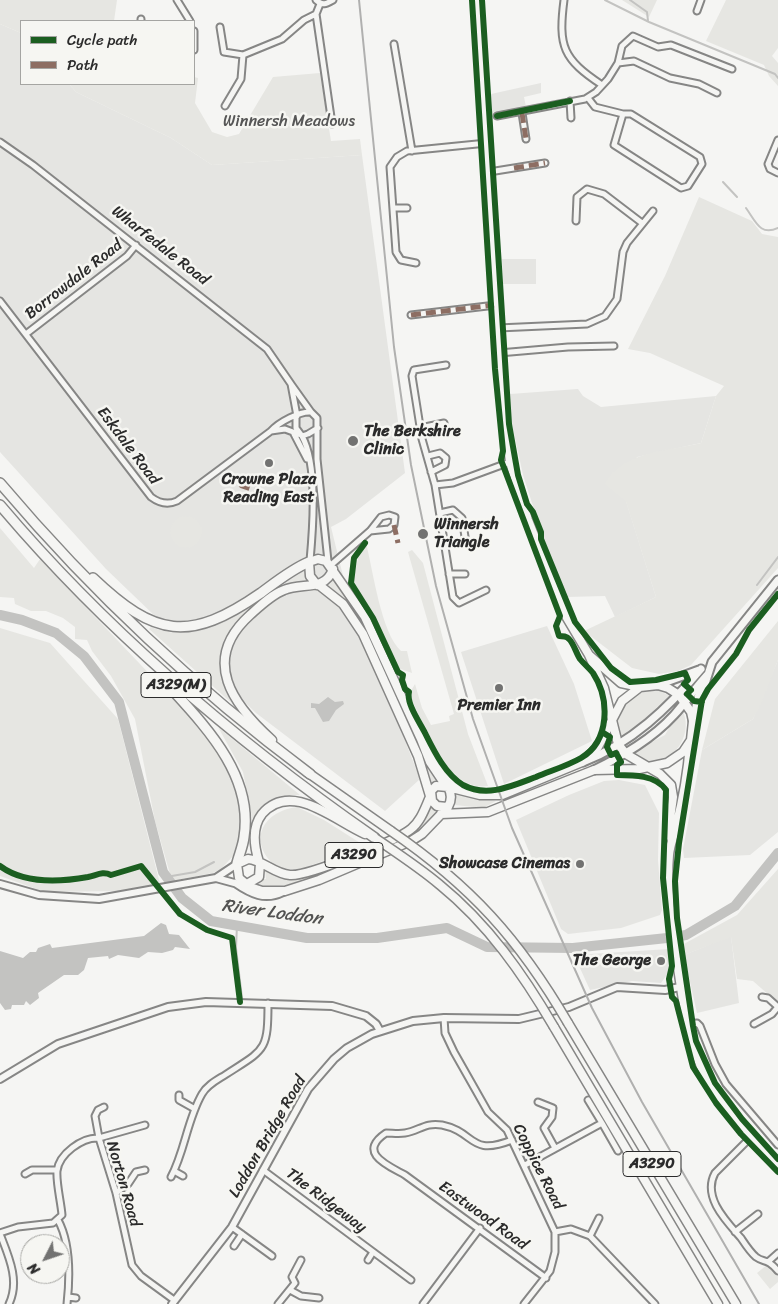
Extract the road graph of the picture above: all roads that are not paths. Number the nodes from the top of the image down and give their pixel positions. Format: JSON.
{"nodes":[{"id":1,"x":178,"y":0,"type":"edge"},
{"id":2,"x":333,"y":0,"type":"edge"},
{"id":3,"x":477,"y":0,"type":"edge"},
{"id":4,"x":564,"y":0,"type":"edge"},
{"id":5,"x":701,"y":0,"type":"edge"},
{"id":6,"x":318,"y":2,"type":"edge"},
{"id":7,"x":697,"y":11,"type":"dead end"},
{"id":8,"x":316,"y":14,"type":"junction"},
{"id":9,"x":189,"y":20,"type":"edge"},
{"id":10,"x":220,"y":26,"type":"dead end"},
{"id":11,"x":394,"y":44,"type":"dead end"},
{"id":12,"x":243,"y":55,"type":"junction"},
{"id":13,"x":618,"y":64,"type":"junction"},
{"id":14,"x":732,"y":69,"type":"dead end"},
{"id":15,"x":602,"y":85,"type":"junction"},
{"id":16,"x":717,"y":93,"type":"dead end"},
{"id":17,"x":588,"y":98,"type":"junction"},
{"id":18,"x":570,"y":101,"type":"junction"},
{"id":19,"x":225,"y":106,"type":"dead end"},
{"id":20,"x":522,"y":113,"type":"junction"},
{"id":21,"x":624,"y":114,"type":"junction"},
{"id":22,"x":497,"y":116,"type":"dead end"},
{"id":23,"x":571,"y":118,"type":"dead end"},
{"id":24,"x":332,"y":124,"type":"dead end"},
{"id":25,"x":526,"y":139,"type":"dead end"},
{"id":26,"x":778,"y":140,"type":"edge"},
{"id":27,"x":0,"y":142,"type":"edge"},
{"id":28,"x":487,"y":143,"type":"junction"},
{"id":29,"x":412,"y":151,"type":"junction"},
{"id":30,"x":546,"y":163,"type":"dead end"},
{"id":31,"x":489,"y":172,"type":"junction"},
{"id":32,"x":778,"y":173,"type":"edge"},
{"id":33,"x":394,"y":208,"type":"junction"},
{"id":34,"x":407,"y":208,"type":"dead end"},
{"id":35,"x":653,"y":211,"type":"dead end"},
{"id":36,"x":576,"y":221,"type":"dead end"},
{"id":37,"x":642,"y":223,"type":"junction"},
{"id":38,"x":136,"y":245,"type":"junction"},
{"id":39,"x":416,"y":263,"type":"dead end"},
{"id":40,"x":0,"y":301,"type":"edge"},
{"id":41,"x":496,"y":305,"type":"junction"},
{"id":42,"x":411,"y":315,"type":"dead end"},
{"id":43,"x":498,"y":328,"type":"junction"},
{"id":44,"x":26,"y":334,"type":"junction"},
{"id":45,"x":614,"y":346,"type":"dead end"},
{"id":46,"x":499,"y":352,"type":"junction"},
{"id":47,"x":446,"y":365,"type":"dead end"},
{"id":48,"x":291,"y":384,"type":"junction"},
{"id":49,"x":311,"y":412,"type":"junction"},
{"id":50,"x":296,"y":416,"type":"junction"},
{"id":51,"x":444,"y":423,"type":"dead end"},
{"id":52,"x":318,"y":428,"type":"junction"},
{"id":53,"x":420,"y":428,"type":"junction"},
{"id":54,"x":271,"y":431,"type":"junction"},
{"id":55,"x":293,"y":434,"type":"junction"},
{"id":56,"x":301,"y":435,"type":"junction"},
{"id":57,"x":428,"y":456,"type":"junction"},
{"id":58,"x":510,"y":462,"type":"junction"},
{"id":59,"x":309,"y":463,"type":"junction"},
{"id":60,"x":432,"y":472,"type":"junction"},
{"id":61,"x":0,"y":483,"type":"edge"},
{"id":62,"x":435,"y":485,"type":"junction"},
{"id":63,"x":0,"y":505,"type":"edge"},
{"id":64,"x":440,"y":513,"type":"junction"},
{"id":65,"x":38,"y":526,"type":"junction"},
{"id":66,"x":370,"y":531,"type":"junction"},
{"id":67,"x":466,"y":543,"type":"dead end"},
{"id":68,"x":310,"y":562,"type":"junction"},
{"id":69,"x":330,"y":565,"type":"junction"},
{"id":70,"x":449,"y":574,"type":"junction"},
{"id":71,"x":465,"y":574,"type":"dead end"},
{"id":72,"x":778,"y":580,"type":"edge"},
{"id":73,"x":318,"y":585,"type":"junction"},
{"id":74,"x":486,"y":590,"type":"dead end"},
{"id":75,"x":140,"y":652,"type":"junction"},
{"id":76,"x":589,"y":655,"type":"junction"},
{"id":77,"x":704,"y":672,"type":"junction"},
{"id":78,"x":658,"y":685,"type":"junction"},
{"id":79,"x":640,"y":687,"type":"junction"},
{"id":80,"x":679,"y":696,"type":"junction"},
{"id":81,"x":685,"y":702,"type":"junction"},
{"id":82,"x":612,"y":720,"type":"junction"},
{"id":83,"x":693,"y":721,"type":"junction"},
{"id":84,"x":421,"y":739,"type":"junction"},
{"id":85,"x":691,"y":740,"type":"junction"},
{"id":86,"x":618,"y":744,"type":"junction"},
{"id":87,"x":626,"y":754,"type":"junction"},
{"id":88,"x":582,"y":762,"type":"junction"},
{"id":89,"x":649,"y":768,"type":"junction"},
{"id":90,"x":594,"y":770,"type":"junction"},
{"id":91,"x":310,"y":774,"type":"junction"},
{"id":92,"x":447,"y":787,"type":"junction"},
{"id":93,"x":462,"y":790,"type":"junction"},
{"id":94,"x":430,"y":796,"type":"junction"},
{"id":95,"x":448,"y":807,"type":"junction"},
{"id":96,"x":441,"y":814,"type":"junction"},
{"id":97,"x":481,"y":814,"type":"junction"},
{"id":98,"x":375,"y":838,"type":"junction"},
{"id":99,"x":671,"y":838,"type":"junction"},
{"id":100,"x":260,"y":862,"type":"junction"},
{"id":101,"x":237,"y":864,"type":"junction"},
{"id":102,"x":216,"y":878,"type":"junction"},
{"id":103,"x":0,"y":884,"type":"edge"},
{"id":104,"x":235,"y":884,"type":"junction"},
{"id":105,"x":247,"y":884,"type":"junction"},
{"id":106,"x":285,"y":891,"type":"junction"},
{"id":107,"x":680,"y":988,"type":"junction"},
{"id":108,"x":762,"y":996,"type":"dead end"},
{"id":109,"x":268,"y":1003,"type":"junction"},
{"id":110,"x":777,"y":1007,"type":"edge"},
{"id":111,"x":444,"y":1018,"type":"junction"},
{"id":112,"x":687,"y":1024,"type":"junction"},
{"id":113,"x":754,"y":1024,"type":"dead end"},
{"id":114,"x":380,"y":1031,"type":"junction"},
{"id":115,"x":0,"y":1079,"type":"edge"},
{"id":116,"x":588,"y":1100,"type":"dead end"},
{"id":117,"x":538,"y":1102,"type":"dead end"},
{"id":118,"x":174,"y":1104,"type":"dead end"},
{"id":119,"x":104,"y":1107,"type":"dead end"},
{"id":120,"x":195,"y":1109,"type":"junction"},
{"id":121,"x":602,"y":1123,"type":"junction"},
{"id":122,"x":145,"y":1125,"type":"dead end"},
{"id":123,"x":751,"y":1136,"type":"junction"},
{"id":124,"x":98,"y":1138,"type":"junction"},
{"id":125,"x":512,"y":1140,"type":"junction"},
{"id":126,"x":778,"y":1145,"type":"edge"},
{"id":127,"x":555,"y":1148,"type":"junction"},
{"id":128,"x":618,"y":1152,"type":"dead end"},
{"id":129,"x":29,"y":1164,"type":"dead end"},
{"id":130,"x":134,"y":1165,"type":"dead end"},
{"id":131,"x":524,"y":1165,"type":"junction"},
{"id":132,"x":778,"y":1165,"type":"edge"},
{"id":133,"x":32,"y":1170,"type":"junction"},
{"id":134,"x":57,"y":1170,"type":"junction"},
{"id":135,"x":145,"y":1170,"type":"dead end"},
{"id":136,"x":263,"y":1170,"type":"junction"},
{"id":137,"x":174,"y":1171,"type":"junction"},
{"id":138,"x":136,"y":1172,"type":"junction"},
{"id":139,"x":25,"y":1174,"type":"dead end"},
{"id":140,"x":183,"y":1176,"type":"dead end"},
{"id":141,"x":171,"y":1177,"type":"dead end"},
{"id":142,"x":116,"y":1193,"type":"junction"},
{"id":143,"x":758,"y":1214,"type":"dead end"},
{"id":144,"x":599,"y":1218,"type":"dead end"},
{"id":145,"x":58,"y":1220,"type":"junction"},
{"id":146,"x":232,"y":1227,"type":"junction"},
{"id":147,"x":480,"y":1228,"type":"junction"},
{"id":148,"x":555,"y":1232,"type":"junction"},
{"id":149,"x":735,"y":1232,"type":"junction"},
{"id":150,"x":0,"y":1233,"type":"edge"},
{"id":151,"x":242,"y":1234,"type":"junction"},
{"id":152,"x":590,"y":1236,"type":"junction"},
{"id":153,"x":234,"y":1246,"type":"dead end"},
{"id":154,"x":265,"y":1251,"type":"junction"},
{"id":155,"x":373,"y":1252,"type":"junction"},
{"id":156,"x":778,"y":1253,"type":"edge"},
{"id":157,"x":261,"y":1256,"type":"dead end"},
{"id":158,"x":272,"y":1256,"type":"dead end"},
{"id":159,"x":302,"y":1260,"type":"dead end"},
{"id":160,"x":368,"y":1260,"type":"dead end"},
{"id":161,"x":769,"y":1261,"type":"junction"},
{"id":162,"x":778,"y":1271,"type":"edge"},
{"id":163,"x":546,"y":1278,"type":"junction"},
{"id":164,"x":411,"y":1280,"type":"dead end"},
{"id":165,"x":290,"y":1290,"type":"junction"},
{"id":166,"x":68,"y":1297,"type":"junction"},
{"id":167,"x":76,"y":1298,"type":"dead end"},
{"id":168,"x":319,"y":1298,"type":"dead end"},
{"id":169,"x":173,"y":1302,"type":"edge"},
{"id":170,"x":9,"y":1304,"type":"edge"},
{"id":171,"x":67,"y":1304,"type":"edge"},
{"id":172,"x":278,"y":1304,"type":"edge"},
{"id":173,"x":423,"y":1304,"type":"edge"},
{"id":174,"x":524,"y":1304,"type":"edge"},
{"id":175,"x":655,"y":1304,"type":"edge"},
{"id":176,"x":718,"y":1304,"type":"edge"},
{"id":177,"x":736,"y":1304,"type":"edge"}],
"edges":[{"from":1,"to":9,"type":"street"},
{"from":2,"to":6,"type":"street"},
{"from":3,"to":28,"type":"main road"},
{"from":4,"to":15,"type":"street"},
{"from":5,"to":7,"type":"street"},
{"from":6,"to":8,"type":"street"},
{"from":8,"to":12,"type":"street"},
{"from":8,"to":24,"type":"street"},
{"from":10,"to":12,"type":"street"},
{"from":11,"to":29,"type":"street"},
{"from":12,"to":19,"type":"street"},
{"from":13,"to":14,"type":"street"},
{"from":13,"to":15,"type":"street"},
{"from":13,"to":16,"type":"street"},
{"from":15,"to":17,"type":"street"},
{"from":17,"to":18,"type":"street"},
{"from":17,"to":21,"type":"street"},
{"from":18,"to":20,"type":"street"},
{"from":18,"to":23,"type":"street"},
{"from":20,"to":22,"type":"street"},
{"from":20,"to":25,"type":"street"},
{"from":21,"to":21,"type":"street"},
{"from":26,"to":32,"type":"street"},
{"from":27,"to":38,"type":"street","name":"Wharfedale Road"},
{"from":28,"to":29,"type":"street"},
{"from":28,"to":31,"type":"main road"},
{"from":29,"to":33,"type":"street"},
{"from":30,"to":31,"type":"street"},
{"from":31,"to":41,"type":"main road"},
{"from":33,"to":34,"type":"street"},
{"from":33,"to":39,"type":"street"},
{"from":35,"to":37,"type":"street"},
{"from":36,"to":37,"type":"street"},
{"from":37,"to":43,"type":"street"},
{"from":38,"to":44,"type":"street","name":"Borrowdale Road"},
{"from":38,"to":48,"type":"street","name":"Wharfedale Road"},
{"from":40,"to":44,"type":"street","name":"Eskdale Road"},
{"from":41,"to":42,"type":"street"},
{"from":41,"to":43,"type":"main road"},
{"from":43,"to":46,"type":"main road"},
{"from":44,"to":54,"type":"street","name":"Eskdale Road"},
{"from":45,"to":46,"type":"street"},
{"from":46,"to":58,"type":"main road"},
{"from":47,"to":53,"type":"street"},
{"from":48,"to":49,"type":"street","name":"Wharfedale Road"},
{"from":48,"to":50,"type":"street","name":"Wharfedale Road"},
{"from":49,"to":50,"type":"street"},
{"from":49,"to":52,"type":"street"},
{"from":50,"to":54,"type":"street"},
{"from":50,"to":56,"type":"street"},
{"from":51,"to":53,"type":"street"},
{"from":52,"to":56,"type":"street"},
{"from":52,"to":69,"type":"street"},
{"from":53,"to":57,"type":"street"},
{"from":54,"to":55,"type":"street"},
{"from":55,"to":56,"type":"street"},
{"from":55,"to":59,"type":"street"},
{"from":56,"to":59,"type":"street"},
{"from":57,"to":60,"type":"street"},
{"from":57,"to":60,"type":"street"},
{"from":58,"to":62,"type":"street"},
{"from":58,"to":76,"type":"main road"},
{"from":59,"to":68,"type":"street"},
{"from":60,"to":62,"type":"street"},
{"from":61,"to":65,"type":"highway","number":"A329(M)"},
{"from":62,"to":64,"type":"street"},
{"from":63,"to":75,"type":"highway","number":"A329(M)"},
{"from":64,"to":67,"type":"street"},
{"from":64,"to":70,"type":"street"},
{"from":65,"to":68,"type":"highway","number":"A329(M)"},
{"from":65,"to":91,"type":"highway","number":"A329(M)"},
{"from":66,"to":66,"type":"street"},
{"from":66,"to":69,"type":"street"},
{"from":68,"to":69,"type":"main road"},
{"from":68,"to":73,"type":"main road"},
{"from":69,"to":73,"type":"main road"},
{"from":69,"to":84,"type":"main road"},
{"from":70,"to":71,"type":"street"},
{"from":70,"to":74,"type":"street"},
{"from":72,"to":77,"type":"main road"},
{"from":73,"to":91,"type":"main road","number":"A3290"},
{"from":73,"to":94,"type":"main road"},
{"from":75,"to":98,"type":"highway","number":"A329(M)"},
{"from":75,"to":101,"type":"highway","number":"A329(M)"},
{"from":76,"to":79,"type":"main road"},
{"from":76,"to":82,"type":"main road"},
{"from":77,"to":78,"type":"main road"},
{"from":77,"to":80,"type":"main road"},
{"from":77,"to":81,"type":"main road"},
{"from":77,"to":83,"type":"main road"},
{"from":78,"to":79,"type":"main road"},
{"from":78,"to":80,"type":"main road"},
{"from":79,"to":82,"type":"main road"},
{"from":80,"to":81,"type":"main road"},
{"from":80,"to":86,"type":"main road"},
{"from":81,"to":83,"type":"main road"},
{"from":81,"to":87,"type":"main road"},
{"from":82,"to":86,"type":"main road"},
{"from":82,"to":88,"type":"main road"},
{"from":83,"to":85,"type":"main road"},
{"from":84,"to":92,"type":"main road"},
{"from":84,"to":93,"type":"main road"},
{"from":85,"to":89,"type":"main road"},
{"from":85,"to":99,"type":"main road"},
{"from":86,"to":87,"type":"main road"},
{"from":86,"to":88,"type":"main road"},
{"from":87,"to":89,"type":"main road"},
{"from":87,"to":90,"type":"main road"},
{"from":88,"to":93,"type":"main road"},
{"from":89,"to":90,"type":"main road"},
{"from":89,"to":99,"type":"main road"},
{"from":90,"to":97,"type":"main road"},
{"from":91,"to":177,"type":"main road","number":"A3290","bridge":true},
{"from":92,"to":93,"type":"main road"},
{"from":92,"to":94,"type":"main road"},
{"from":92,"to":95,"type":"main road"},
{"from":94,"to":95,"type":"main road"},
{"from":94,"to":100,"type":"main road","number":"A3290"},
{"from":95,"to":96,"type":"main road","number":"A3290"},
{"from":95,"to":97,"type":"main road"},
{"from":96,"to":97,"type":"main road"},
{"from":96,"to":106,"type":"main road","number":"A3290"},
{"from":98,"to":100,"type":"main road","number":"A3290"},
{"from":98,"to":176,"type":"main road","number":"A3290","bridge":true},
{"from":99,"to":107,"type":"main road"},
{"from":100,"to":101,"type":"main road"},
{"from":100,"to":105,"type":"main road"},
{"from":101,"to":102,"type":"street"},
{"from":101,"to":105,"type":"main road"},
{"from":102,"to":103,"type":"street"},
{"from":102,"to":104,"type":"street"},
{"from":104,"to":105,"type":"street"},
{"from":104,"to":106,"type":"street"},
{"from":105,"to":106,"type":"main road","number":"A3290"},
{"from":107,"to":111,"type":"street","name":"Loddon Bridge Road"},
{"from":107,"to":112,"type":"main road"},
{"from":108,"to":110,"type":"street"},
{"from":109,"to":114,"type":"street"},
{"from":109,"to":115,"type":"street"},
{"from":109,"to":120,"type":"street"},
{"from":110,"to":113,"type":"street"},
{"from":111,"to":114,"type":"street","name":"Loddon Bridge Road"},
{"from":111,"to":125,"type":"street","name":"Coppice Road"},
{"from":112,"to":123,"type":"main road"},
{"from":112,"to":126,"type":"street"},
{"from":114,"to":136,"type":"street","name":"Loddon Bridge Road"},
{"from":116,"to":121,"type":"street"},
{"from":117,"to":127,"type":"street"},
{"from":118,"to":120,"type":"street"},
{"from":119,"to":124,"type":"street"},
{"from":120,"to":137,"type":"street"},
{"from":121,"to":127,"type":"street"},
{"from":121,"to":128,"type":"street"},
{"from":122,"to":124,"type":"street"},
{"from":123,"to":132,"type":"main road"},
{"from":123,"to":149,"type":"street"},
{"from":124,"to":134,"type":"street","name":"Norton Road"},
{"from":124,"to":142,"type":"street","name":"Norton Road"},
{"from":125,"to":131,"type":"street","name":"Coppice Road"},
{"from":125,"to":147,"type":"street","name":"Eastwood Road"},
{"from":127,"to":131,"type":"street"},
{"from":129,"to":133,"type":"street"},
{"from":130,"to":138,"type":"street"},
{"from":131,"to":148,"type":"street","name":"Coppice Road"},
{"from":133,"to":134,"type":"street"},
{"from":133,"to":139,"type":"street"},
{"from":134,"to":145,"type":"street"},
{"from":135,"to":138,"type":"street"},
{"from":136,"to":146,"type":"street","name":"Loddon Bridge Road"},
{"from":136,"to":155,"type":"street","name":"The Ridgeway"},
{"from":137,"to":140,"type":"street"},
{"from":137,"to":141,"type":"street"},
{"from":138,"to":142,"type":"street"},
{"from":142,"to":169,"type":"street","name":"Norton Road"},
{"from":143,"to":149,"type":"street"},
{"from":144,"to":152,"type":"street"},
{"from":145,"to":150,"type":"street"},
{"from":145,"to":166,"type":"street"},
{"from":146,"to":151,"type":"street"},
{"from":146,"to":169,"type":"street","name":"Loddon Bridge Road"},
{"from":147,"to":163,"type":"street","name":"Eastwood Road"},
{"from":147,"to":173,"type":"street"},
{"from":148,"to":152,"type":"street"},
{"from":148,"to":163,"type":"street","name":"Coppice Road"},
{"from":149,"to":161,"type":"street"},
{"from":150,"to":170,"type":"street"},
{"from":151,"to":153,"type":"street"},
{"from":151,"to":154,"type":"street"},
{"from":152,"to":175,"type":"street"},
{"from":154,"to":157,"type":"street"},
{"from":154,"to":158,"type":"street"},
{"from":155,"to":160,"type":"street","name":"The Ridgeway"},
{"from":155,"to":164,"type":"street","name":"The Ridgeway"},
{"from":156,"to":161,"type":"street"},
{"from":159,"to":165,"type":"street"},
{"from":161,"to":162,"type":"street"},
{"from":163,"to":174,"type":"street","name":"Coppice Road"},
{"from":165,"to":168,"type":"street"},
{"from":165,"to":172,"type":"street"},
{"from":166,"to":167,"type":"street"},
{"from":166,"to":171,"type":"street"}]}
